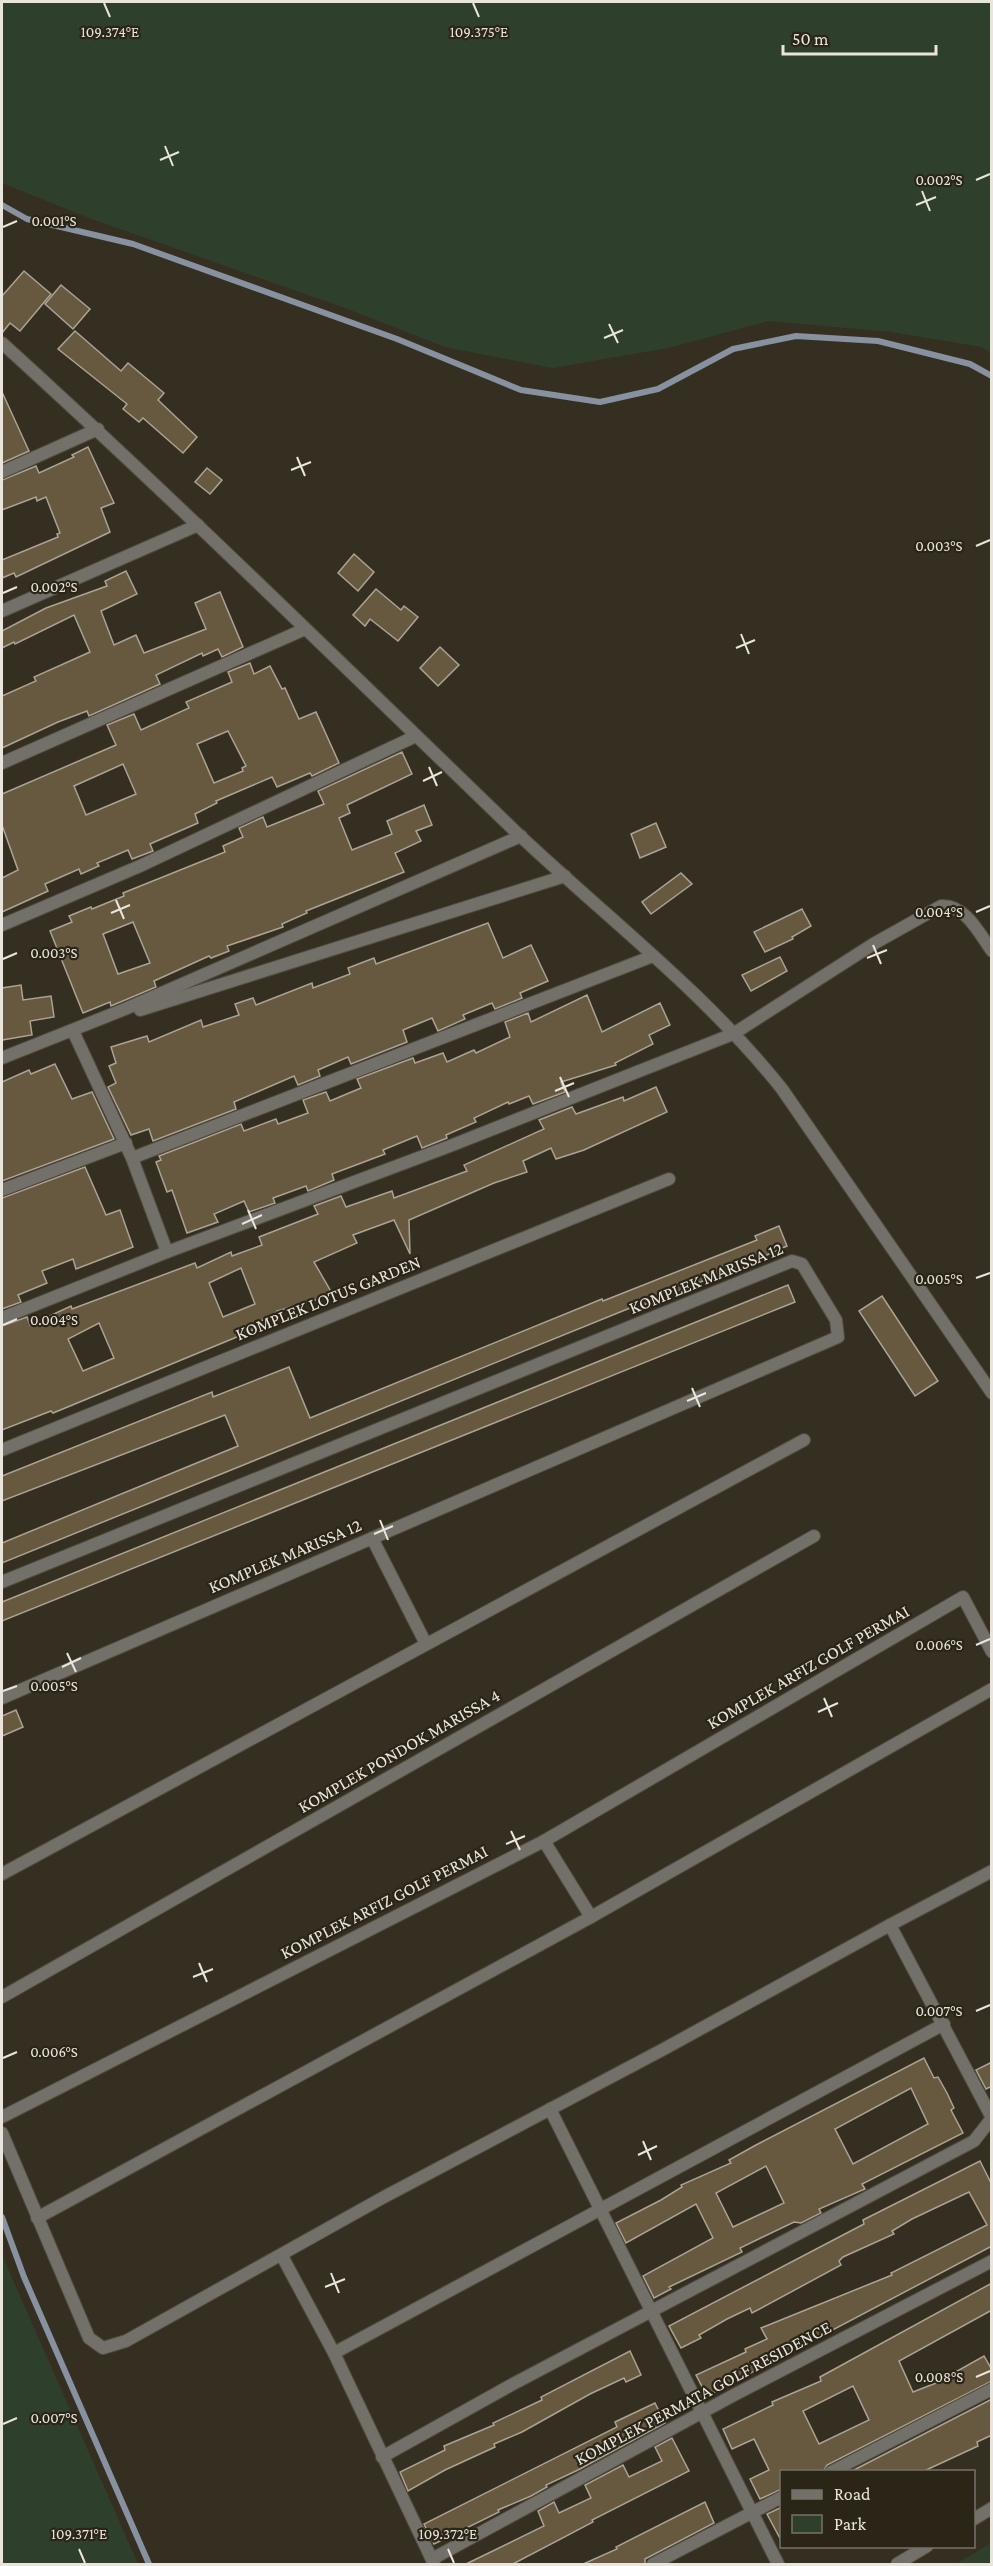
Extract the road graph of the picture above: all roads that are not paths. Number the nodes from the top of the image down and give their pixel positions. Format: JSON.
{"nodes":[{"id":1,"x":4,"y":349,"type":"edge"},
{"id":2,"x":98,"y":429,"type":"junction"},
{"id":3,"x":2,"y":472,"type":"edge"},
{"id":4,"x":198,"y":525,"type":"junction"},
{"id":5,"x":2,"y":611,"type":"edge"},
{"id":6,"x":305,"y":629,"type":"junction"},
{"id":7,"x":417,"y":736,"type":"junction"},
{"id":8,"x":2,"y":763,"type":"edge"},
{"id":9,"x":521,"y":836,"type":"junction"},
{"id":10,"x":565,"y":876,"type":"junction"},
{"id":11,"x":2,"y":925,"type":"edge"},
{"id":12,"x":992,"y":951,"type":"edge"},
{"id":13,"x":653,"y":956,"type":"junction"},
{"id":14,"x":73,"y":1031,"type":"junction"},
{"id":15,"x":733,"y":1034,"type":"junction"},
{"id":16,"x":2,"y":1058,"type":"edge"},
{"id":17,"x":126,"y":1143,"type":"junction"},
{"id":18,"x":132,"y":1158,"type":"junction"},
{"id":19,"x":669,"y":1179,"type":"dead end"},
{"id":20,"x":2,"y":1190,"type":"edge"},
{"id":21,"x":167,"y":1252,"type":"junction"},
{"id":22,"x":2,"y":1318,"type":"edge"},
{"id":23,"x":992,"y":1393,"type":"edge"},
{"id":24,"x":804,"y":1440,"type":"dead end"},
{"id":25,"x":2,"y":1450,"type":"edge"},
{"id":26,"x":814,"y":1536,"type":"dead end"},
{"id":27,"x":372,"y":1538,"type":"junction"},
{"id":28,"x":2,"y":1582,"type":"edge"},
{"id":29,"x":426,"y":1644,"type":"junction"},
{"id":30,"x":992,"y":1652,"type":"edge"},
{"id":31,"x":992,"y":1689,"type":"edge"},
{"id":32,"x":2,"y":1698,"type":"edge"},
{"id":33,"x":544,"y":1841,"type":"junction"},
{"id":34,"x":992,"y":1871,"type":"edge"},
{"id":35,"x":2,"y":1874,"type":"edge"},
{"id":36,"x":591,"y":1917,"type":"junction"},
{"id":37,"x":890,"y":1925,"type":"junction"},
{"id":38,"x":2,"y":1996,"type":"edge"},
{"id":39,"x":944,"y":2024,"type":"junction"},
{"id":40,"x":550,"y":2109,"type":"junction"},
{"id":41,"x":2,"y":2117,"type":"edge"},
{"id":42,"x":992,"y":2118,"type":"edge"},
{"id":43,"x":2,"y":2133,"type":"edge"},
{"id":44,"x":602,"y":2210,"type":"junction"},
{"id":45,"x":37,"y":2218,"type":"junction"},
{"id":46,"x":282,"y":2256,"type":"junction"},
{"id":47,"x":992,"y":2261,"type":"edge"},
{"id":48,"x":652,"y":2310,"type":"junction"},
{"id":49,"x":334,"y":2353,"type":"junction"},
{"id":50,"x":992,"y":2389,"type":"edge"},
{"id":51,"x":703,"y":2412,"type":"junction"},
{"id":52,"x":382,"y":2457,"type":"junction"},
{"id":53,"x":835,"y":2470,"type":"edge"},
{"id":54,"x":780,"y":2498,"type":"edge"},
{"id":55,"x":992,"y":2508,"type":"edge"},
{"id":56,"x":752,"y":2512,"type":"junction"},
{"id":57,"x":975,"y":2518,"type":"edge"},
{"id":58,"x":925,"y":2548,"type":"edge"},
{"id":59,"x":433,"y":2562,"type":"edge"},
{"id":60,"x":653,"y":2565,"type":"edge"},
{"id":61,"x":778,"y":2565,"type":"edge"},
{"id":62,"x":897,"y":2565,"type":"edge"}],
"edges":[{"from":1,"to":2,"type":"street"},
{"from":2,"to":3,"type":"street"},
{"from":2,"to":4,"type":"street"},
{"from":4,"to":5,"type":"street"},
{"from":4,"to":6,"type":"street"},
{"from":6,"to":7,"type":"street"},
{"from":6,"to":8,"type":"street"},
{"from":7,"to":9,"type":"street"},
{"from":7,"to":11,"type":"street"},
{"from":9,"to":10,"type":"street"},
{"from":9,"to":14,"type":"street"},
{"from":10,"to":13,"type":"street"},
{"from":10,"to":14,"type":"street"},
{"from":12,"to":15,"type":"street"},
{"from":13,"to":15,"type":"street"},
{"from":13,"to":18,"type":"street"},
{"from":14,"to":16,"type":"street"},
{"from":14,"to":17,"type":"street"},
{"from":15,"to":21,"type":"street"},
{"from":15,"to":23,"type":"street"},
{"from":17,"to":18,"type":"street"},
{"from":17,"to":20,"type":"street"},
{"from":18,"to":21,"type":"street"},
{"from":19,"to":25,"type":"street","name":"KOMPLEK LOTUS GARDEN"},
{"from":21,"to":22,"type":"street"},
{"from":24,"to":29,"type":"street"},
{"from":26,"to":38,"type":"street","name":"KOMPLEK PONDOK MARISSA 4"},
{"from":27,"to":28,"type":"street","name":"KOMPLEK MARISSA 12"},
{"from":27,"to":29,"type":"street"},
{"from":27,"to":32,"type":"street","name":"KOMPLEK MARISSA 12"},
{"from":29,"to":35,"type":"street"},
{"from":30,"to":33,"type":"street","name":"KOMPLEK ARFIZ GOLF PERMAI"},
{"from":31,"to":36,"type":"street"},
{"from":33,"to":36,"type":"street"},
{"from":33,"to":41,"type":"street","name":"KOMPLEK ARFIZ GOLF PERMAI"},
{"from":34,"to":37,"type":"street"},
{"from":36,"to":45,"type":"street"},
{"from":37,"to":39,"type":"street"},
{"from":37,"to":40,"type":"street"},
{"from":39,"to":42,"type":"street"},
{"from":39,"to":44,"type":"street"},
{"from":40,"to":44,"type":"street"},
{"from":40,"to":46,"type":"street"},
{"from":42,"to":48,"type":"street"},
{"from":43,"to":45,"type":"street"},
{"from":44,"to":48,"type":"street"},
{"from":44,"to":49,"type":"street"},
{"from":45,"to":46,"type":"street"},
{"from":46,"to":49,"type":"street"},
{"from":47,"to":51,"type":"street","name":"KOMPLEK PERMATA GOLF RESIDENCE"},
{"from":48,"to":51,"type":"street"},
{"from":48,"to":52,"type":"street"},
{"from":49,"to":52,"type":"street"},
{"from":50,"to":53,"type":"street"},
{"from":51,"to":56,"type":"street"},
{"from":51,"to":59,"type":"street","name":"KOMPLEK PERMATA GOLF RESIDENCE"},
{"from":52,"to":59,"type":"street"},
{"from":54,"to":56,"type":"street"},
{"from":55,"to":57,"type":"street"},
{"from":56,"to":60,"type":"street"},
{"from":56,"to":61,"type":"street"},
{"from":58,"to":62,"type":"street"}]}
